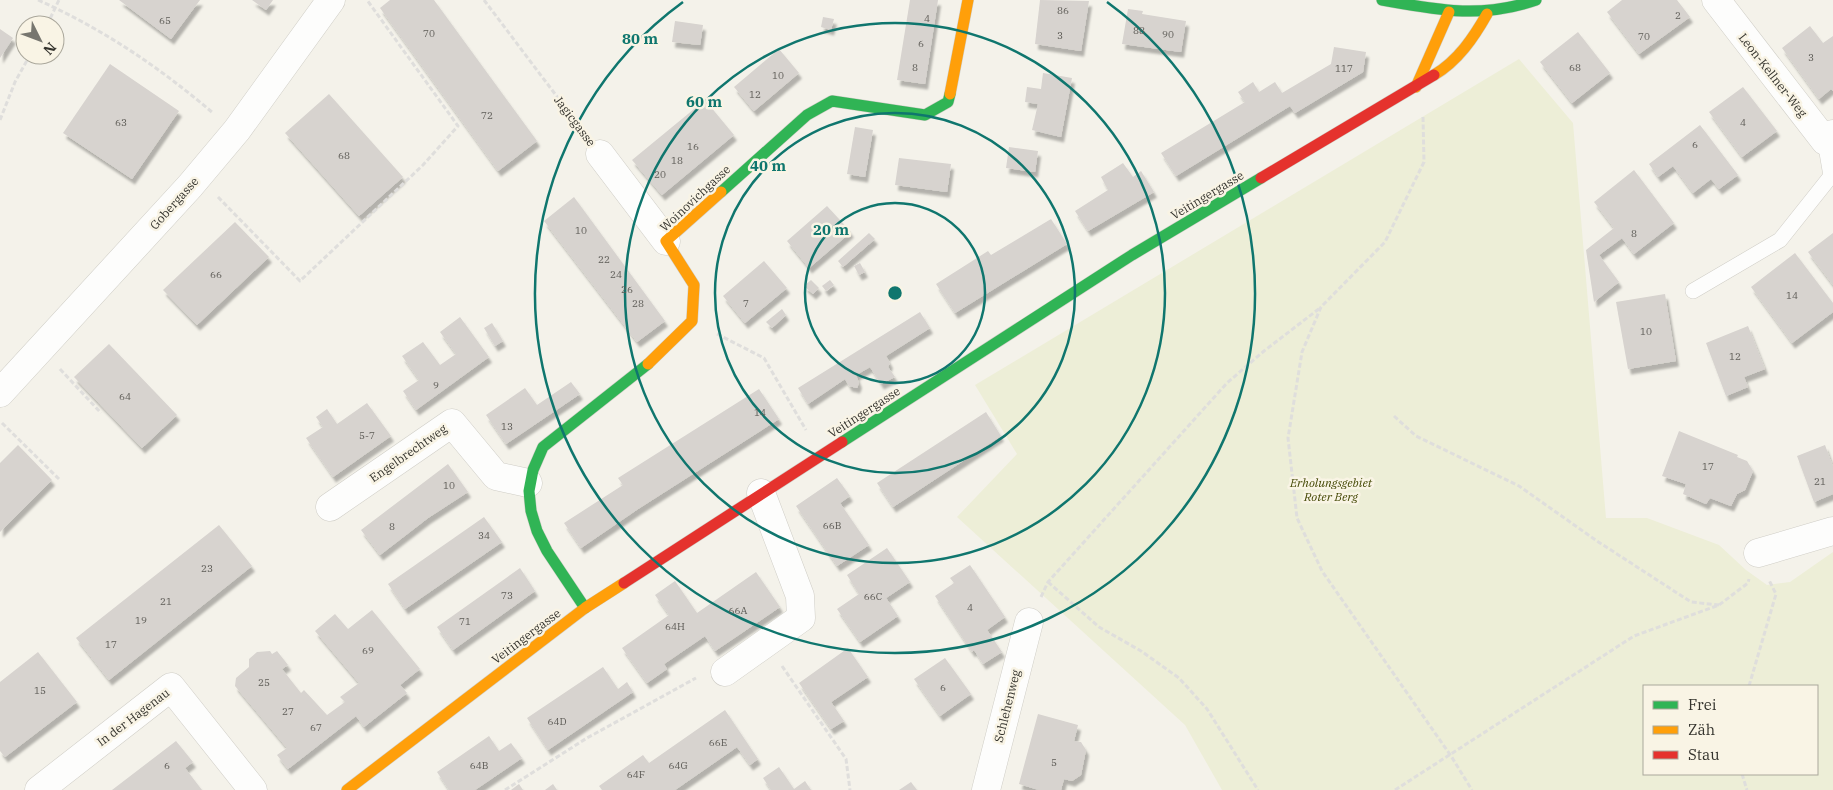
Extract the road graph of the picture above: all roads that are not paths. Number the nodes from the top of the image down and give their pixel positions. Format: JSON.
{"nodes":[{"id":1,"x":331,"y":0,"type":"edge"},
{"id":2,"x":968,"y":0,"type":"edge"},
{"id":3,"x":1382,"y":0,"type":"edge"},
{"id":4,"x":1536,"y":0,"type":"edge"},
{"id":5,"x":1716,"y":0,"type":"edge"},
{"id":6,"x":1452,"y":6,"type":"edge"},
{"id":7,"x":1487,"y":14,"type":"junction"},
{"id":8,"x":1416,"y":87,"type":"junction"},
{"id":9,"x":1829,"y":138,"type":"edge"},
{"id":10,"x":600,"y":154,"type":"road end"},
{"id":11,"x":666,"y":241,"type":"junction"},
{"id":12,"x":1693,"y":291,"type":"dead end"},
{"id":13,"x":0,"y":394,"type":"edge"},
{"id":14,"x":528,"y":483,"type":"junction"},
{"id":15,"x":760,"y":494,"type":"junction"},
{"id":16,"x":330,"y":507,"type":"dead end"},
{"id":17,"x":1833,"y":531,"type":"edge"},
{"id":18,"x":1758,"y":553,"type":"road end"},
{"id":19,"x":585,"y":608,"type":"junction"},
{"id":20,"x":1028,"y":622,"type":"road end"},
{"id":21,"x":725,"y":672,"type":"road end"},
{"id":22,"x":39,"y":790,"type":"edge"},
{"id":23,"x":253,"y":790,"type":"edge"},
{"id":24,"x":347,"y":790,"type":"edge"},
{"id":25,"x":986,"y":790,"type":"edge"}],
"edges":[{"from":1,"to":13,"type":"street","name":"Gobergasse"},
{"from":2,"to":11,"type":"street","name":"Woinovichgasse"},
{"from":3,"to":6,"type":"street"},
{"from":4,"to":7,"type":"street"},
{"from":5,"to":9,"type":"street","name":"Leon-Kellner-Weg"},
{"from":6,"to":7,"type":"street"},
{"from":6,"to":8,"type":"street"},
{"from":7,"to":8,"type":"street","name":"Veitingergasse"},
{"from":8,"to":15,"type":"street","name":"Veitingergasse"},
{"from":9,"to":12,"type":"lane"},
{"from":10,"to":11,"type":"street","name":"Jagicgasse"},
{"from":11,"to":14,"type":"street","name":"Woinovichgasse"},
{"from":14,"to":16,"type":"street","name":"Engelbrechtweg"},
{"from":14,"to":19,"type":"street"},
{"from":15,"to":19,"type":"street","name":"Veitingergasse"},
{"from":15,"to":21,"type":"street"},
{"from":17,"to":18,"type":"street"},
{"from":19,"to":24,"type":"street","name":"Veitingergasse"},
{"from":20,"to":25,"type":"street","name":"Schlehenweg"},
{"from":22,"to":23,"type":"street","name":"In der Hagenau"}]}
